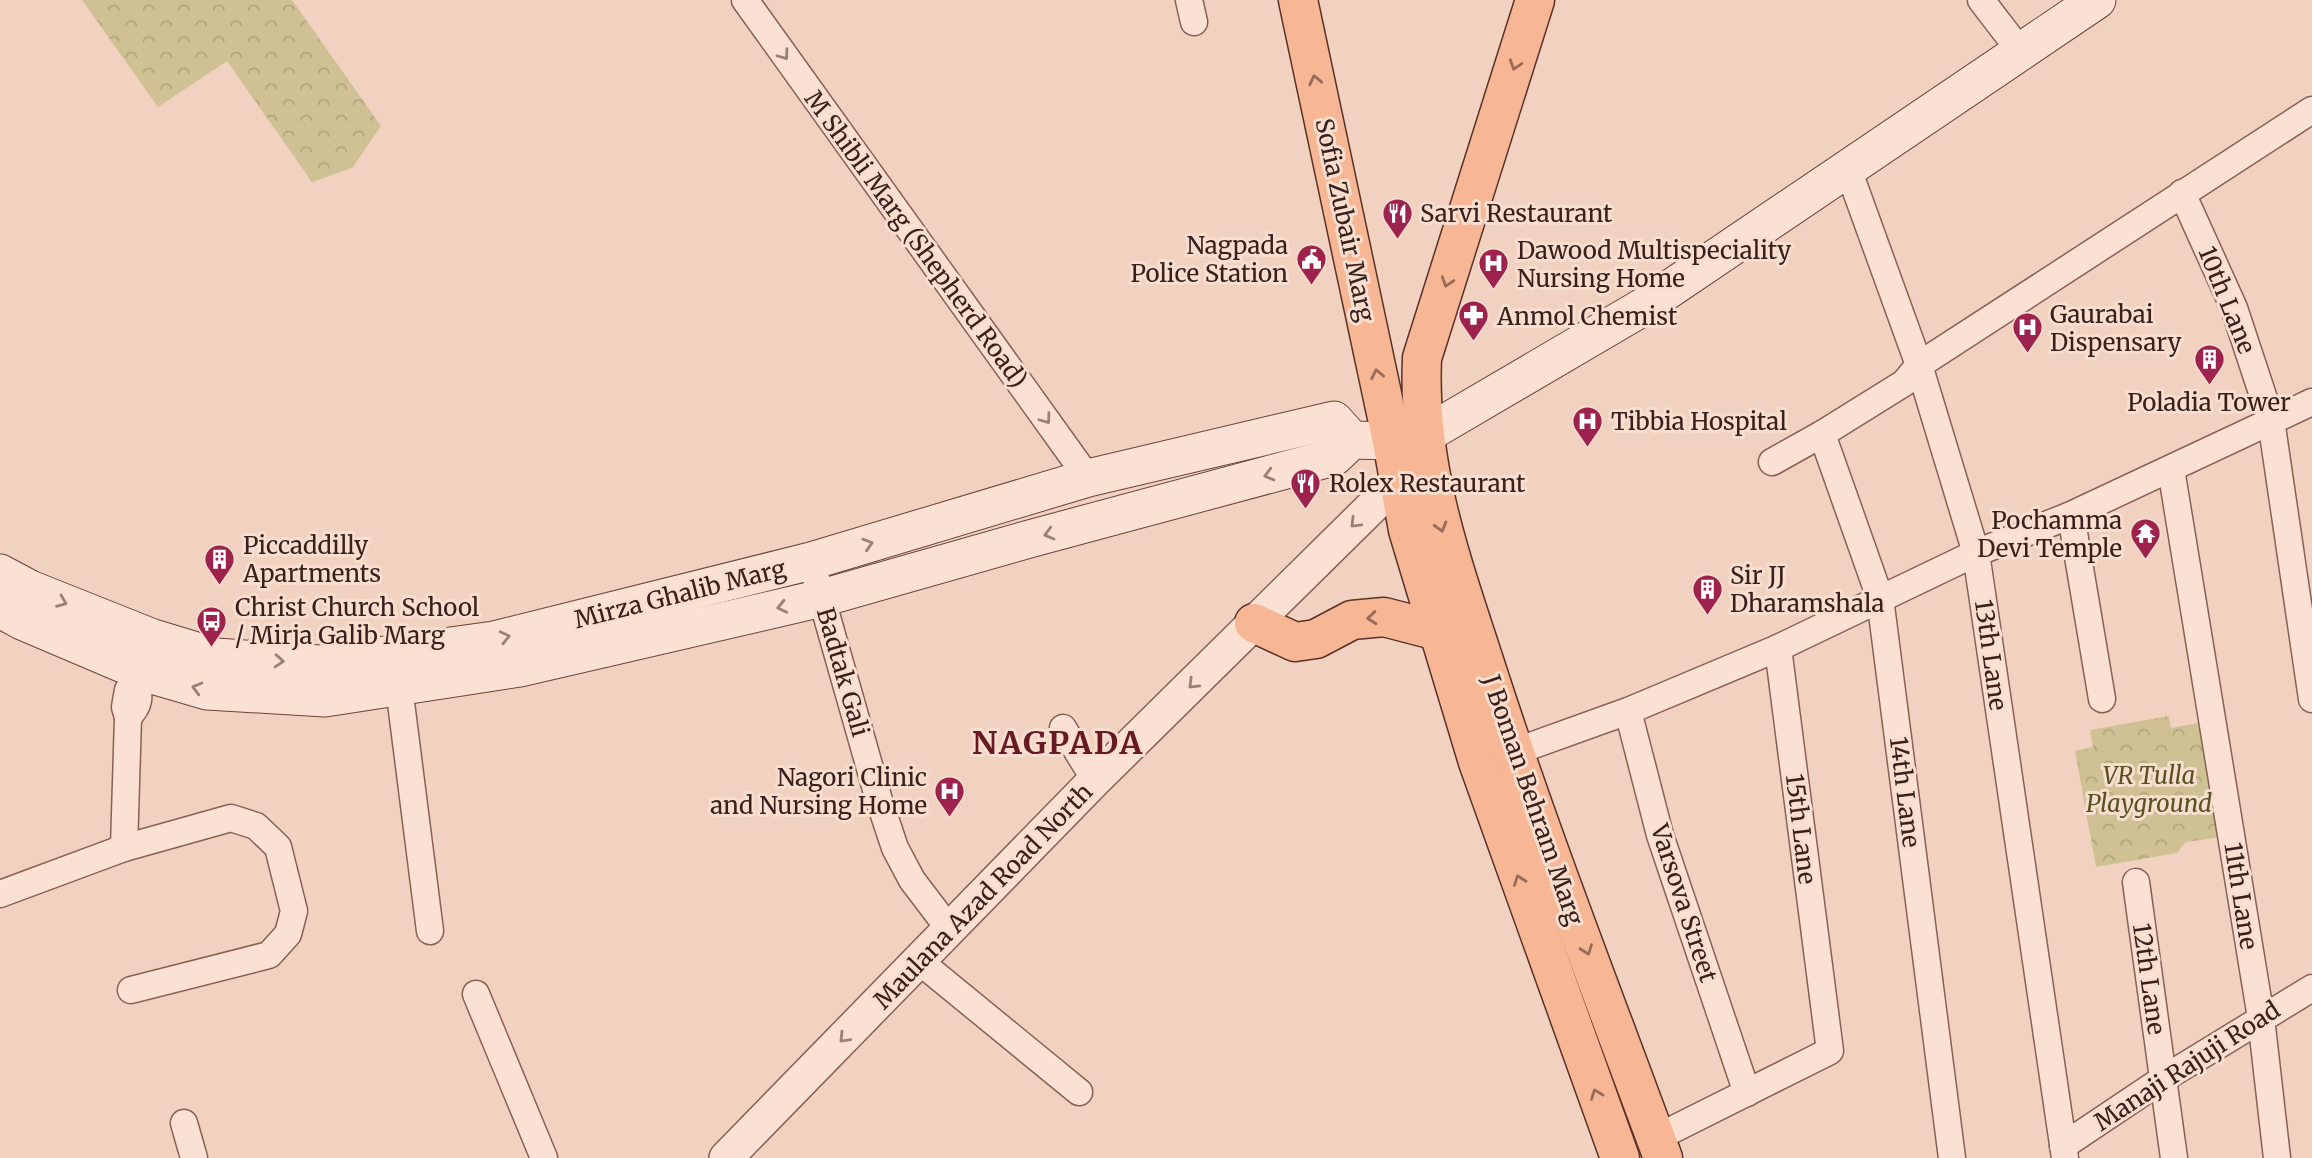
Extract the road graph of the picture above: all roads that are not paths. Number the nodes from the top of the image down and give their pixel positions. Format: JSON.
{"nodes":[{"id":1,"x":744,"y":0,"type":"edge"},
{"id":2,"x":1298,"y":0,"type":"edge"},
{"id":3,"x":1981,"y":0,"type":"edge"},
{"id":4,"x":2098,"y":0,"type":"edge"},
{"id":5,"x":1538,"y":3,"type":"edge"},
{"id":6,"x":2021,"y":52,"type":"junction"},
{"id":7,"x":2312,"y":110,"type":"edge"},
{"id":8,"x":1847,"y":169,"type":"junction"},
{"id":9,"x":2182,"y":193,"type":"junction"},
{"id":10,"x":1919,"y":365,"type":"junction"},
{"id":11,"x":2312,"y":402,"type":"edge"},
{"id":12,"x":2271,"y":420,"type":"junction"},
{"id":13,"x":1822,"y":434,"type":"junction"},
{"id":14,"x":1407,"y":438,"type":"junction"},
{"id":15,"x":1352,"y":440,"type":"junction"},
{"id":16,"x":1772,"y":462,"type":"dead end"},
{"id":17,"x":2171,"y":469,"type":"junction"},
{"id":18,"x":1088,"y":478,"type":"junction"},
{"id":19,"x":1415,"y":478,"type":"junction"},
{"id":20,"x":2071,"y":515,"type":"junction"},
{"id":21,"x":1976,"y":553,"type":"junction"},
{"id":22,"x":811,"y":561,"type":"junction"},
{"id":23,"x":0,"y":573,"type":"edge"},
{"id":24,"x":822,"y":598,"type":"junction"},
{"id":25,"x":1880,"y":598,"type":"junction"},
{"id":26,"x":0,"y":609,"type":"edge"},
{"id":27,"x":1254,"y":623,"type":"junction"},
{"id":28,"x":1438,"y":631,"type":"junction"},
{"id":29,"x":153,"y":638,"type":"junction"},
{"id":30,"x":1778,"y":648,"type":"junction"},
{"id":31,"x":139,"y":678,"type":"junction"},
{"id":32,"x":400,"y":687,"type":"junction"},
{"id":33,"x":2102,"y":699,"type":"dead end"},
{"id":34,"x":2312,"y":699,"type":"edge"},
{"id":35,"x":1628,"y":710,"type":"junction"},
{"id":36,"x":1063,"y":728,"type":"dead end"},
{"id":37,"x":1514,"y":752,"type":"junction"},
{"id":38,"x":1096,"y":780,"type":"junction"},
{"id":39,"x":124,"y":848,"type":"junction"},
{"id":40,"x":2136,"y":882,"type":"dead end"},
{"id":41,"x":0,"y":894,"type":"edge"},
{"id":42,"x":950,"y":930,"type":"junction"},
{"id":43,"x":430,"y":931,"type":"dead end"},
{"id":44,"x":919,"y":961,"type":"junction"},
{"id":45,"x":2312,"y":988,"type":"edge"},
{"id":46,"x":131,"y":990,"type":"dead end"},
{"id":47,"x":476,"y":994,"type":"dead end"},
{"id":48,"x":2261,"y":1018,"type":"junction"},
{"id":49,"x":2163,"y":1079,"type":"junction"},
{"id":50,"x":1079,"y":1092,"type":"dead end"},
{"id":51,"x":1747,"y":1093,"type":"junction"},
{"id":52,"x":184,"y":1123,"type":"dead end"},
{"id":53,"x":1659,"y":1148,"type":"edge"},
{"id":54,"x":2064,"y":1152,"type":"edge"},
{"id":55,"x":194,"y":1158,"type":"edge"},
{"id":56,"x":544,"y":1158,"type":"edge"},
{"id":57,"x":726,"y":1158,"type":"edge"},
{"id":58,"x":1620,"y":1158,"type":"edge"},
{"id":59,"x":1952,"y":1158,"type":"edge"},
{"id":60,"x":2174,"y":1158,"type":"edge"},
{"id":61,"x":2277,"y":1158,"type":"edge"}],
"edges":[{"from":1,"to":18,"type":"street","name":"M Shibli Marg (Shepherd Road)","one_way":true},
{"from":14,"to":2,"type":"main road","name":"Sofia Zubair Marg","one_way":true},
{"from":3,"to":6,"type":"street"},
{"from":4,"to":6,"type":"main road"},
{"from":5,"to":14,"type":"main road","one_way":true},
{"from":6,"to":8,"type":"main road"},
{"from":7,"to":9,"type":"street"},
{"from":8,"to":10,"type":"street","name":"13th Lane"},
{"from":8,"to":14,"type":"main road"},
{"from":9,"to":10,"type":"street"},
{"from":9,"to":12,"type":"street","name":"10th Lane"},
{"from":10,"to":13,"type":"street"},
{"from":10,"to":21,"type":"street","name":"13th Lane"},
{"from":11,"to":12,"type":"street"},
{"from":12,"to":17,"type":"street"},
{"from":12,"to":34,"type":"street","name":"10th Lane"},
{"from":13,"to":16,"type":"street"},
{"from":13,"to":25,"type":"street","name":"14th Lane"},
{"from":14,"to":15,"type":"main road"},
{"from":14,"to":19,"type":"main road","name":"J Boman Behram Marg"},
{"from":15,"to":18,"type":"main road","name":"Mirza Ghalib Marg"},
{"from":15,"to":24,"type":"main road","name":"Mirza Ghalib Marg","one_way":true},
{"from":17,"to":20,"type":"street"},
{"from":17,"to":48,"type":"street","name":"11th Lane"},
{"from":22,"to":18,"type":"main road","name":"Mirza Ghalib Marg","one_way":true},
{"from":19,"to":27,"type":"street","name":"Maulana Azad Road North","one_way":true},
{"from":19,"to":28,"type":"main road","name":"J Boman Behram Marg"},
{"from":19,"to":37,"type":"main road","name":"J Boman Behram Marg","one_way":true},
{"from":20,"to":21,"type":"street"},
{"from":20,"to":33,"type":"street"},
{"from":21,"to":25,"type":"street"},
{"from":21,"to":54,"type":"street","name":"13th Lane"},
{"from":22,"to":24,"type":"street","name":"Badtak Gali"},
{"from":29,"to":22,"type":"main road","name":"Mirza Ghalib Marg","one_way":true},
{"from":23,"to":29,"type":"main road","name":"Mirza Ghalib Marg","one_way":true},
{"from":24,"to":32,"type":"main road","name":"Mirza Ghalib Marg","one_way":true},
{"from":24,"to":42,"type":"street","name":"Badtak Gali"},
{"from":25,"to":30,"type":"street"},
{"from":25,"to":59,"type":"street","name":"14th Lane"},
{"from":26,"to":31,"type":"main road","name":"Mirza Ghalib Marg"},
{"from":28,"to":27,"type":"main road","one_way":true},
{"from":27,"to":38,"type":"street","name":"Maulana Azad Road North","one_way":true},
{"from":58,"to":28,"type":"main road","name":"J Boman Behram Marg","one_way":true},
{"from":29,"to":31,"type":"street"},
{"from":30,"to":35,"type":"street"},
{"from":30,"to":51,"type":"street","name":"15th Lane"},
{"from":32,"to":31,"type":"main road","name":"Mirza Ghalib Marg","one_way":true},
{"from":31,"to":39,"type":"street"},
{"from":32,"to":43,"type":"street"},
{"from":35,"to":37,"type":"street"},
{"from":35,"to":51,"type":"street","name":"Varsova Street"},
{"from":36,"to":38,"type":"street"},
{"from":37,"to":53,"type":"main road","name":"J Boman Behram Marg","one_way":true},
{"from":38,"to":42,"type":"street","name":"Maulana Azad Road North"},
{"from":39,"to":41,"type":"street"},
{"from":39,"to":46,"type":"street"},
{"from":40,"to":49,"type":"street","name":"12th Lane"},
{"from":42,"to":44,"type":"street","name":"Maulana Azad Road North"},
{"from":44,"to":50,"type":"street"},
{"from":44,"to":57,"type":"street","name":"Maulana Azad Road North","one_way":true},
{"from":45,"to":48,"type":"street","name":"Manaji Rajuji Road"},
{"from":47,"to":56,"type":"street"},
{"from":48,"to":49,"type":"street","name":"Manaji Rajuji Road"},
{"from":48,"to":61,"type":"street","name":"11th Lane"},
{"from":49,"to":54,"type":"street","name":"Manaji Rajuji Road"},
{"from":49,"to":60,"type":"street","name":"12th Lane"},
{"from":51,"to":53,"type":"street"},
{"from":52,"to":55,"type":"street"}]}
